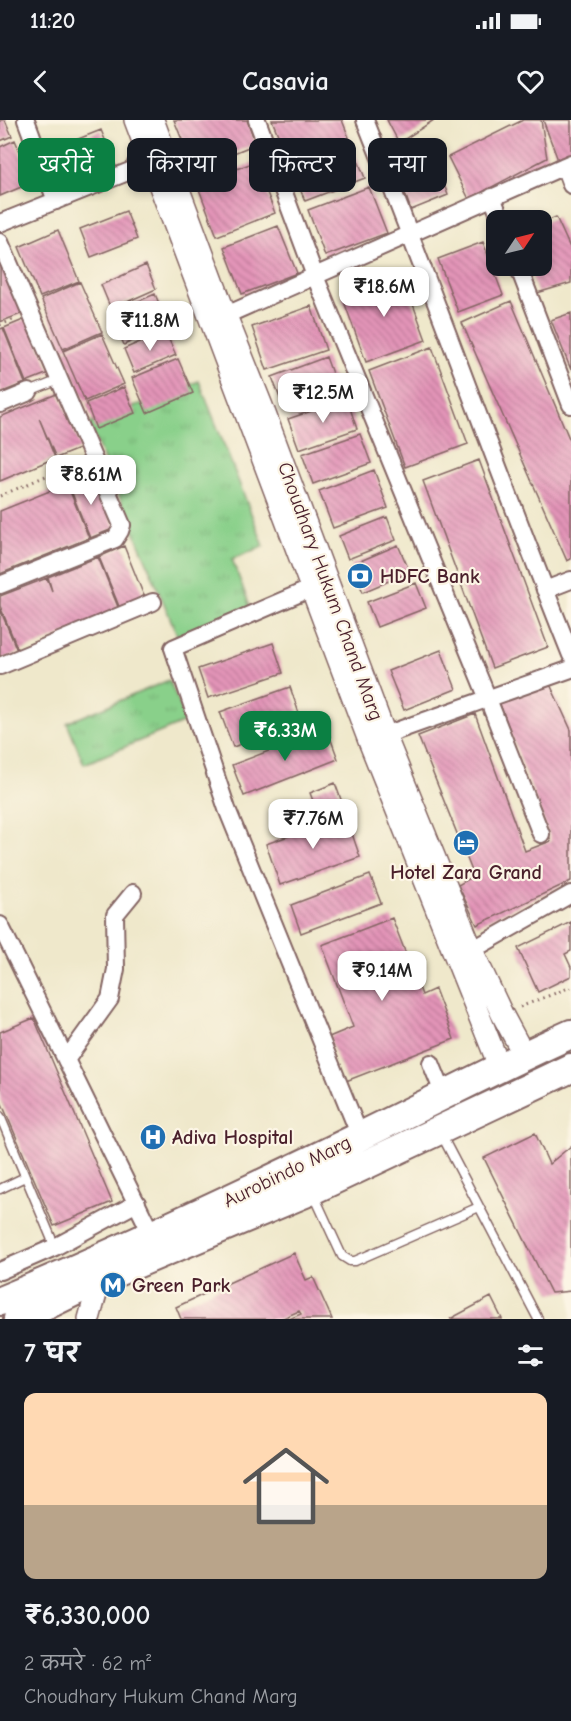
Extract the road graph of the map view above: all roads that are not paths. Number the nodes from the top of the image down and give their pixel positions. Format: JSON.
{"nodes":[{"id":1,"x":26,"y":120,"type":"edge"},
{"id":2,"x":135,"y":120,"type":"edge"},
{"id":3,"x":153,"y":120,"type":"edge"},
{"id":4,"x":257,"y":120,"type":"edge"},
{"id":5,"x":365,"y":120,"type":"edge"},
{"id":6,"x":143,"y":138,"type":"edge"},
{"id":7,"x":153,"y":138,"type":"edge"},
{"id":8,"x":567,"y":164,"type":"edge"},
{"id":9,"x":127,"y":172,"type":"edge"},
{"id":10,"x":571,"y":185,"type":"edge"},
{"id":11,"x":167,"y":192,"type":"edge"},
{"id":12,"x":492,"y":197,"type":"junction"},
{"id":13,"x":56,"y":201,"type":"junction"},
{"id":14,"x":497,"y":210,"type":"edge"},
{"id":15,"x":0,"y":224,"type":"edge"},
{"id":16,"x":411,"y":234,"type":"junction"},
{"id":17,"x":0,"y":242,"type":"edge"},
{"id":18,"x":315,"y":276,"type":"junction"},
{"id":19,"x":522,"y":276,"type":"edge"},
{"id":20,"x":218,"y":319,"type":"junction"},
{"id":21,"x":59,"y":380,"type":"junction"},
{"id":22,"x":29,"y":392,"type":"joint"},
{"id":23,"x":0,"y":404,"type":"edge"},
{"id":24,"x":571,"y":405,"type":"edge"},
{"id":25,"x":571,"y":580,"type":"edge"},
{"id":26,"x":0,"y":585,"type":"edge"},
{"id":27,"x":312,"y":588,"type":"junction"},
{"id":28,"x":545,"y":590,"type":"junction"},
{"id":29,"x":153,"y":602,"type":"dead end"},
{"id":30,"x":571,"y":654,"type":"edge"},
{"id":31,"x":0,"y":666,"type":"edge"},
{"id":32,"x":571,"y":669,"type":"edge"},
{"id":33,"x":488,"y":699,"type":"junction"},
{"id":34,"x":385,"y":735,"type":"junction"},
{"id":35,"x":541,"y":834,"type":"dead end"},
{"id":36,"x":133,"y":892,"type":"dead end"},
{"id":37,"x":571,"y":894,"type":"edge"},
{"id":38,"x":0,"y":925,"type":"edge"},
{"id":39,"x":472,"y":950,"type":"junction"},
{"id":40,"x":571,"y":1034,"type":"edge"},
{"id":41,"x":66,"y":1060,"type":"junction"},
{"id":42,"x":512,"y":1061,"type":"junction"},
{"id":43,"x":431,"y":1063,"type":"dead end"},
{"id":44,"x":571,"y":1068,"type":"edge"},
{"id":45,"x":444,"y":1095,"type":"junction"},
{"id":46,"x":0,"y":1116,"type":"edge"},
{"id":47,"x":439,"y":1129,"type":"junction"},
{"id":48,"x":360,"y":1136,"type":"junction"},
{"id":49,"x":26,"y":1177,"type":"junction"},
{"id":50,"x":0,"y":1189,"type":"edge"},
{"id":51,"x":312,"y":1190,"type":"junction"},
{"id":52,"x":137,"y":1203,"type":"junction"},
{"id":53,"x":479,"y":1207,"type":"junction"},
{"id":54,"x":152,"y":1235,"type":"junction"},
{"id":55,"x":55,"y":1247,"type":"junction"},
{"id":56,"x":0,"y":1271,"type":"edge"},
{"id":57,"x":100,"y":1279,"type":"junction"},
{"id":58,"x":0,"y":1301,"type":"edge"},
{"id":59,"x":18,"y":1319,"type":"edge"},
{"id":60,"x":89,"y":1319,"type":"edge"},
{"id":61,"x":538,"y":1319,"type":"edge"}],
"edges":[{"from":1,"to":13,"type":"street"},
{"from":2,"to":6,"type":"street","name":"Choudhary Hukum Chand Marg"},
{"from":3,"to":7,"type":"street","name":"Choudhary Hukum Chand Marg"},
{"from":4,"to":18,"type":"street"},
{"from":5,"to":16,"type":"street"},
{"from":8,"to":10,"type":"street"},
{"from":8,"to":12,"type":"street"},
{"from":9,"to":13,"type":"street"},
{"from":11,"to":20,"type":"street","name":"Choudhary Hukum Chand Marg"},
{"from":12,"to":14,"type":"street"},
{"from":12,"to":16,"type":"street"},
{"from":13,"to":15,"type":"street"},
{"from":16,"to":18,"type":"street"},
{"from":16,"to":28,"type":"street"},
{"from":17,"to":21,"type":"street"},
{"from":18,"to":20,"type":"street"},
{"from":18,"to":33,"type":"street"},
{"from":19,"to":24,"type":"street"},
{"from":20,"to":27,"type":"street","name":"Choudhary Hukum Chand Marg"},
{"from":20,"to":34,"type":"street","name":"Choudhary Hukum Chand Marg"},
{"from":21,"to":22,"type":"lane"},
{"from":21,"to":26,"type":"street"},
{"from":22,"to":23,"type":"street"},
{"from":25,"to":28,"type":"street"},
{"from":27,"to":42,"type":"street","name":"Choudhary Hukum Chand Marg"},
{"from":27,"to":48,"type":"street"},
{"from":28,"to":30,"type":"street"},
{"from":29,"to":31,"type":"street"},
{"from":32,"to":33,"type":"street"},
{"from":33,"to":34,"type":"street"},
{"from":33,"to":35,"type":"street"},
{"from":34,"to":39,"type":"street","name":"Choudhary Hukum Chand Marg"},
{"from":36,"to":41,"type":"street"},
{"from":37,"to":39,"type":"street"},
{"from":38,"to":41,"type":"street"},
{"from":39,"to":42,"type":"street","name":"Choudhary Hukum Chand Marg"},
{"from":40,"to":42,"type":"highway","name":"Aurobindo Marg"},
{"from":41,"to":52,"type":"street"},
{"from":42,"to":45,"type":"highway","name":"Aurobindo Marg"},
{"from":43,"to":45,"type":"street"},
{"from":44,"to":47,"type":"highway","name":"Aurobindo Marg"},
{"from":45,"to":48,"type":"highway","name":"Aurobindo Marg"},
{"from":46,"to":49,"type":"lane"},
{"from":47,"to":51,"type":"highway","name":"Aurobindo Marg"},
{"from":47,"to":53,"type":"lane"},
{"from":48,"to":54,"type":"highway","name":"Aurobindo Marg"},
{"from":49,"to":50,"type":"lane"},
{"from":49,"to":55,"type":"lane"},
{"from":51,"to":53,"type":"lane"},
{"from":51,"to":57,"type":"highway","name":"Aurobindo Marg"},
{"from":52,"to":54,"type":"street"},
{"from":52,"to":55,"type":"street"},
{"from":53,"to":61,"type":"lane"},
{"from":54,"to":58,"type":"highway","name":"Aurobindo Marg"},
{"from":55,"to":56,"type":"street"},
{"from":57,"to":59,"type":"highway","name":"Aurobindo Marg"},
{"from":57,"to":60,"type":"street"}]}
